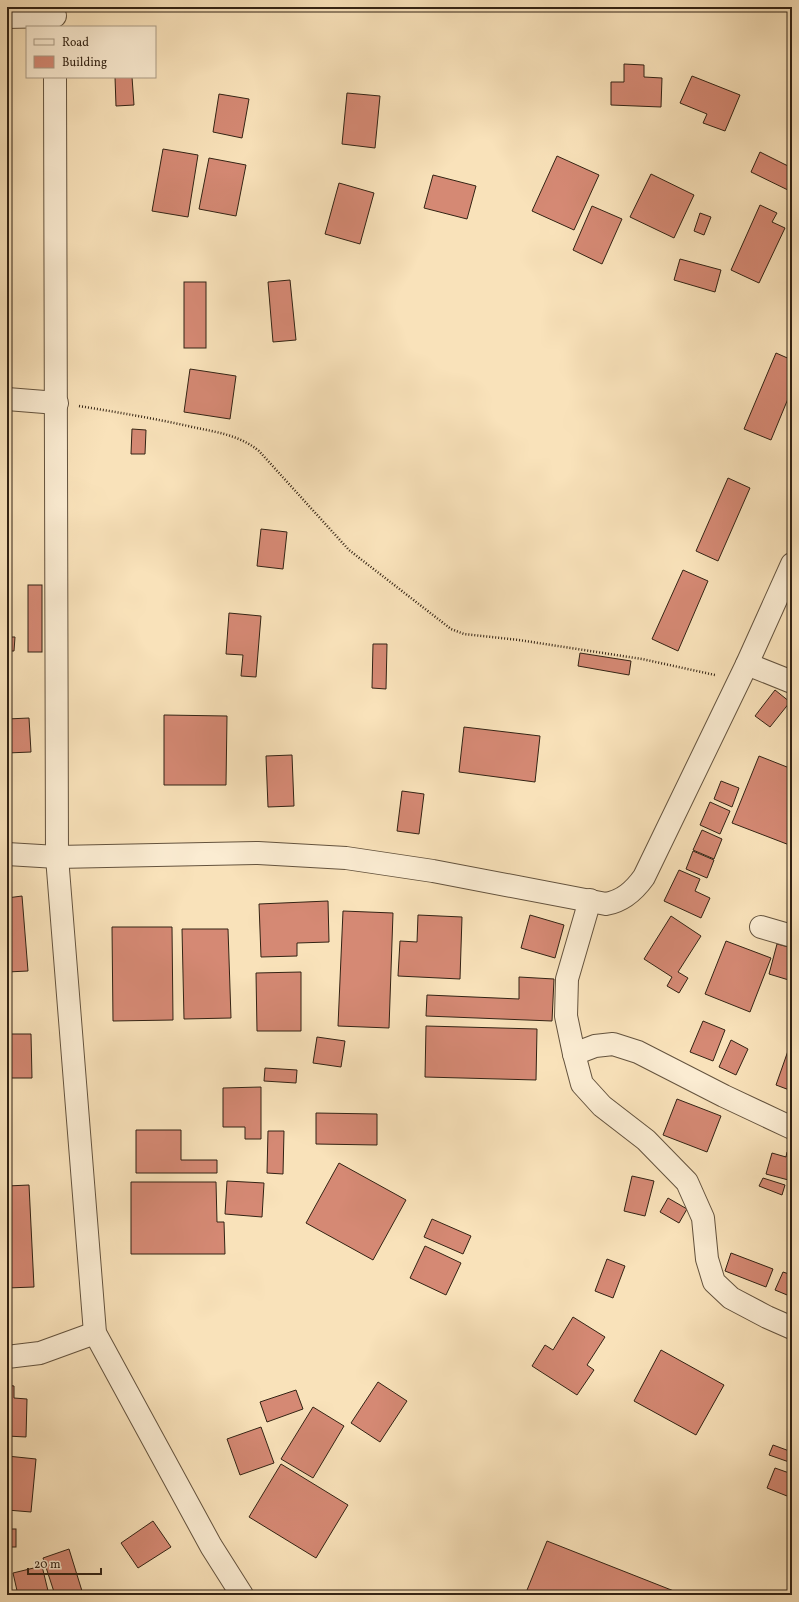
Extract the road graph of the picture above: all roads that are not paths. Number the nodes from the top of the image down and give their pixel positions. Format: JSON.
{"nodes":[{"id":1,"x":7,"y":17,"type":"edge"},
{"id":2,"x":55,"y":17,"type":"edge"},
{"id":3,"x":55,"y":78,"type":"edge"},
{"id":4,"x":7,"y":399,"type":"edge"},
{"id":5,"x":57,"y":403,"type":"junction"},
{"id":6,"x":792,"y":564,"type":"edge"},
{"id":7,"x":743,"y":672,"type":"junction"},
{"id":8,"x":792,"y":682,"type":"edge"},
{"id":9,"x":7,"y":854,"type":"edge"},
{"id":10,"x":57,"y":856,"type":"junction"},
{"id":11,"x":590,"y":900,"type":"junction"},
{"id":12,"x":761,"y":927,"type":"dead end"},
{"id":13,"x":792,"y":936,"type":"edge"},
{"id":14,"x":574,"y":1054,"type":"junction"},
{"id":15,"x":792,"y":1128,"type":"edge"},
{"id":16,"x":792,"y":1328,"type":"edge"},
{"id":17,"x":95,"y":1333,"type":"junction"},
{"id":18,"x":7,"y":1357,"type":"edge"},
{"id":19,"x":242,"y":1595,"type":"edge"}],
"edges":[{"from":1,"to":2,"type":"street"},
{"from":3,"to":5,"type":"street"},
{"from":4,"to":5,"type":"street"},
{"from":5,"to":10,"type":"street"},
{"from":6,"to":7,"type":"street"},
{"from":7,"to":8,"type":"street"},
{"from":7,"to":11,"type":"street"},
{"from":9,"to":10,"type":"street"},
{"from":10,"to":11,"type":"street"},
{"from":10,"to":17,"type":"street"},
{"from":11,"to":14,"type":"street"},
{"from":12,"to":13,"type":"street"},
{"from":14,"to":15,"type":"street"},
{"from":14,"to":16,"type":"street"},
{"from":17,"to":18,"type":"street"},
{"from":17,"to":19,"type":"street"}]}
